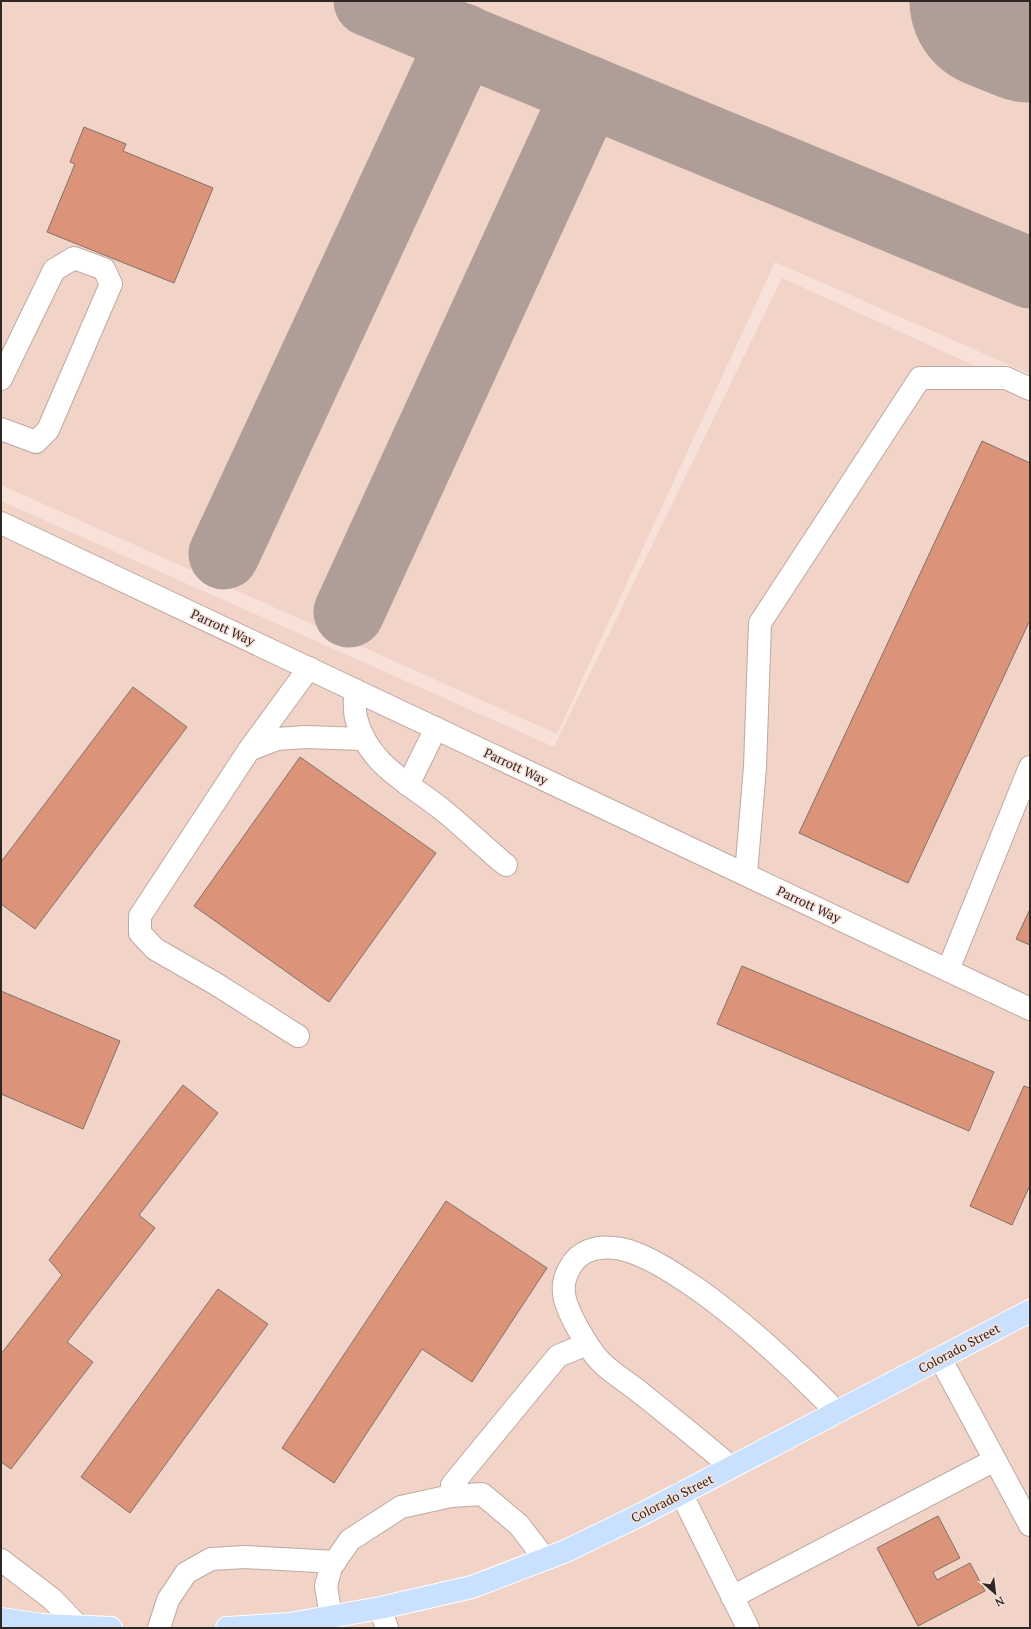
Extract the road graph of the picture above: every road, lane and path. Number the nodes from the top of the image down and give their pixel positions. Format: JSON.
{"nodes":[{"id":1,"x":1,"y":379,"type":"edge"},
{"id":2,"x":1030,"y":389,"type":"edge"},
{"id":3,"x":1,"y":428,"type":"edge"},
{"id":4,"x":1,"y":523,"type":"edge"},
{"id":5,"x":309,"y":668,"type":"junction"},
{"id":6,"x":355,"y":690,"type":"junction"},
{"id":7,"x":436,"y":728,"type":"junction"},
{"id":8,"x":364,"y":739,"type":"junction"},
{"id":9,"x":249,"y":750,"type":"junction"},
{"id":10,"x":1030,"y":767,"type":"edge"},
{"id":11,"x":408,"y":785,"type":"junction"},
{"id":12,"x":506,"y":865,"type":"dead end"},
{"id":13,"x":746,"y":874,"type":"junction"},
{"id":14,"x":948,"y":970,"type":"junction"},
{"id":15,"x":1030,"y":1009,"type":"edge"},
{"id":16,"x":298,"y":1036,"type":"dead end"},
{"id":17,"x":1030,"y":1311,"type":"edge"},
{"id":18,"x":587,"y":1344,"type":"junction"},
{"id":19,"x":940,"y":1358,"type":"junction"},
{"id":20,"x":837,"y":1412,"type":"junction"},
{"id":21,"x":995,"y":1460,"type":"junction"},
{"id":22,"x":731,"y":1467,"type":"junction"},
{"id":23,"x":681,"y":1493,"type":"junction"},
{"id":24,"x":451,"y":1496,"type":"junction"},
{"id":25,"x":1030,"y":1525,"type":"edge"},
{"id":26,"x":545,"y":1559,"type":"junction"},
{"id":27,"x":1,"y":1560,"type":"edge"},
{"id":28,"x":335,"y":1562,"type":"junction"},
{"id":29,"x":732,"y":1597,"type":"junction"},
{"id":30,"x":331,"y":1617,"type":"junction"},
{"id":31,"x":383,"y":1618,"type":"edge"},
{"id":32,"x":1,"y":1620,"type":"edge"},
{"id":33,"x":291,"y":1626,"type":"edge"},
{"id":34,"x":79,"y":1627,"type":"junction"},
{"id":35,"x":112,"y":1628,"type":"edge"},
{"id":36,"x":159,"y":1628,"type":"edge"},
{"id":37,"x":227,"y":1628,"type":"edge"},
{"id":38,"x":748,"y":1628,"type":"edge"}],
"edges":[{"from":1,"to":3,"type":"street"},
{"from":2,"to":13,"type":"street"},
{"from":4,"to":5,"type":"street","name":"Parrott Way"},
{"from":5,"to":6,"type":"street","name":"Parrott Way"},
{"from":5,"to":9,"type":"street"},
{"from":6,"to":7,"type":"street","name":"Parrott Way"},
{"from":6,"to":8,"type":"street"},
{"from":7,"to":11,"type":"street"},
{"from":7,"to":13,"type":"street","name":"Parrott Way"},
{"from":8,"to":9,"type":"street"},
{"from":8,"to":11,"type":"street"},
{"from":9,"to":16,"type":"street"},
{"from":10,"to":14,"type":"street"},
{"from":11,"to":12,"type":"street"},
{"from":13,"to":14,"type":"street","name":"Parrott Way"},
{"from":14,"to":15,"type":"street","name":"Parrott Way"},
{"from":17,"to":19,"type":"main road","name":"Colorado Street"},
{"from":18,"to":20,"type":"street"},
{"from":18,"to":22,"type":"street"},
{"from":18,"to":24,"type":"street"},
{"from":19,"to":20,"type":"main road","name":"Colorado Street"},
{"from":19,"to":21,"type":"street"},
{"from":20,"to":22,"type":"main road","name":"Colorado Street"},
{"from":21,"to":25,"type":"street"},
{"from":21,"to":29,"type":"street"},
{"from":22,"to":23,"type":"main road","name":"Colorado Street"},
{"from":23,"to":26,"type":"main road","name":"Colorado Street"},
{"from":23,"to":29,"type":"street"},
{"from":24,"to":26,"type":"street"},
{"from":24,"to":28,"type":"street"},
{"from":26,"to":31,"type":"main road","name":"Colorado Street"},
{"from":27,"to":34,"type":"street"},
{"from":28,"to":30,"type":"street"},
{"from":28,"to":36,"type":"street"},
{"from":29,"to":38,"type":"street"},
{"from":30,"to":31,"type":"main road","name":"Colorado Street"},
{"from":30,"to":33,"type":"main road","name":"Colorado Street"},
{"from":32,"to":34,"type":"main road"},
{"from":33,"to":37,"type":"main road","name":"Colorado Street"},
{"from":34,"to":35,"type":"main road"}]}
